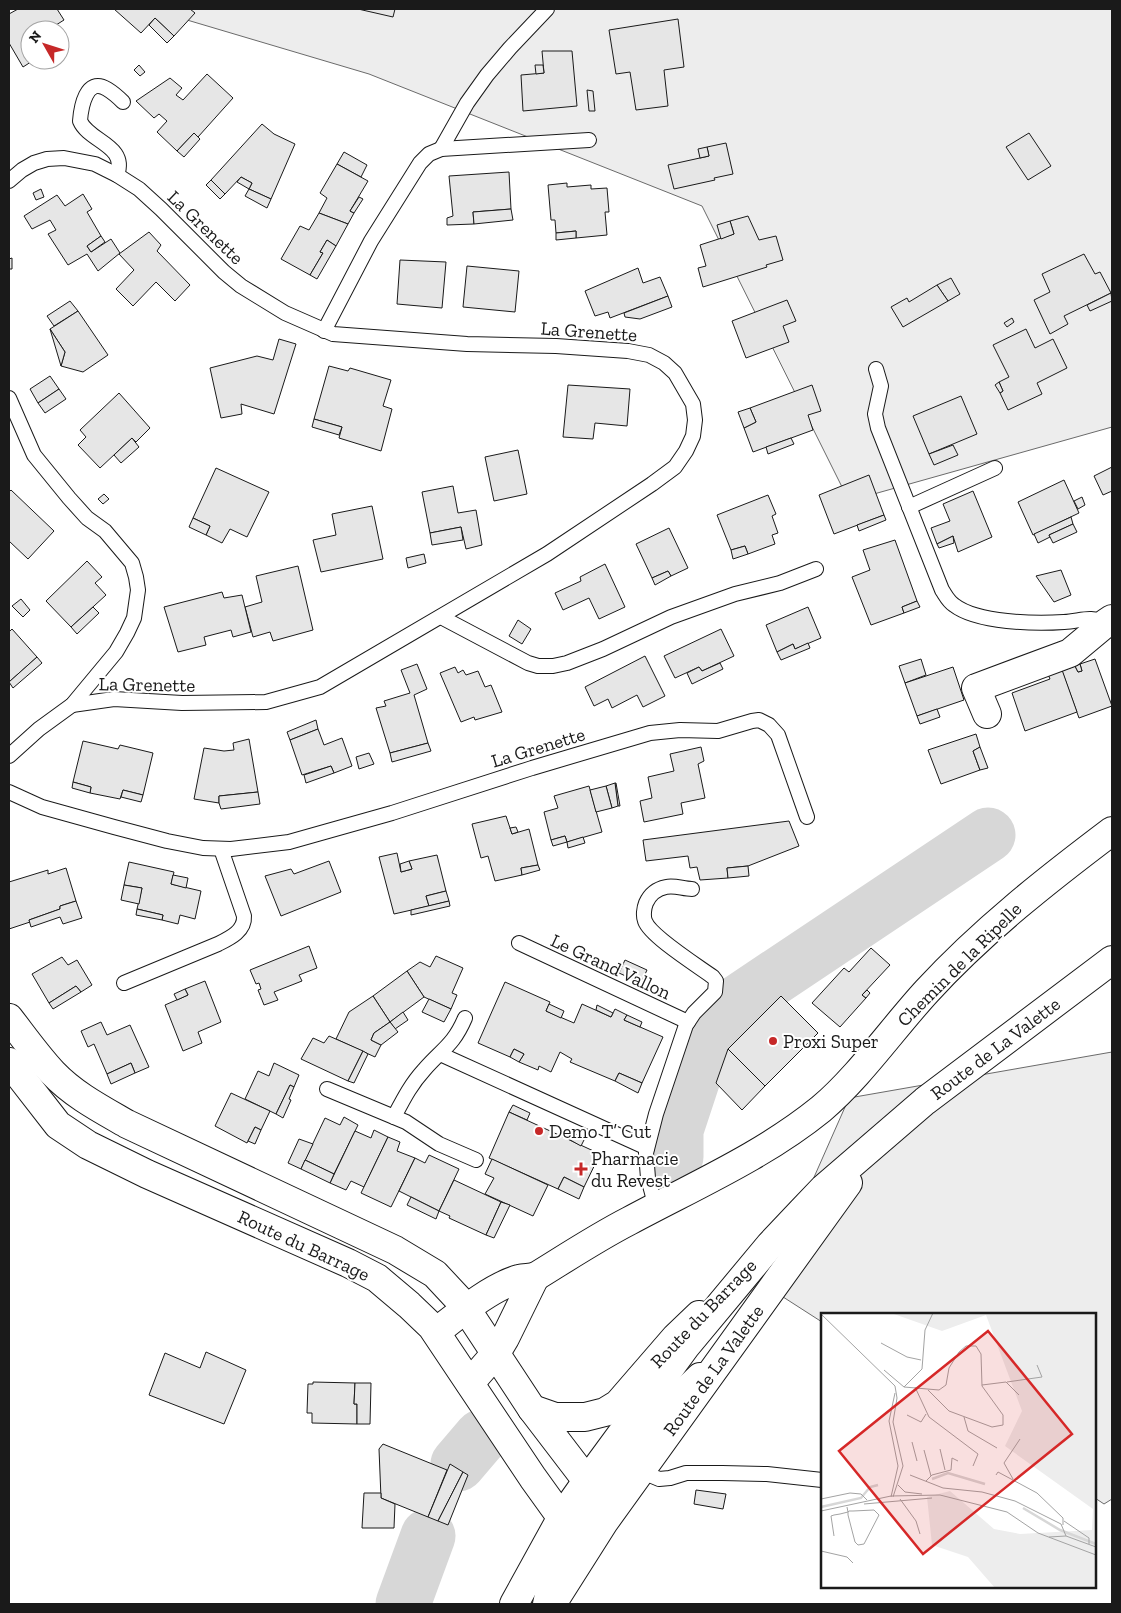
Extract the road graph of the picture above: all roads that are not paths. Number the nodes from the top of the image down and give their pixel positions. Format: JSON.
{"nodes":[{"id":1,"x":547,"y":9,"type":"edge"},
{"id":2,"x":122,"y":102,"type":"dead end"},
{"id":3,"x":589,"y":140,"type":"dead end"},
{"id":4,"x":441,"y":149,"type":"junction"},
{"id":5,"x":117,"y":175,"type":"junction"},
{"id":6,"x":9,"y":181,"type":"edge"},
{"id":7,"x":324,"y":331,"type":"junction"},
{"id":8,"x":876,"y":370,"type":"dead end"},
{"id":9,"x":9,"y":398,"type":"edge"},
{"id":10,"x":995,"y":468,"type":"dead end"},
{"id":11,"x":910,"y":507,"type":"junction"},
{"id":12,"x":816,"y":569,"type":"dead end"},
{"id":13,"x":441,"y":617,"type":"junction"},
{"id":14,"x":1109,"y":621,"type":"edge"},
{"id":15,"x":72,"y":705,"type":"junction"},
{"id":16,"x":987,"y":714,"type":"dead end"},
{"id":17,"x":9,"y":756,"type":"edge"},
{"id":18,"x":9,"y":792,"type":"edge"},
{"id":19,"x":807,"y":817,"type":"dead end"},
{"id":20,"x":1112,"y":831,"type":"edge"},
{"id":21,"x":222,"y":849,"type":"junction"},
{"id":22,"x":692,"y":889,"type":"dead end"},
{"id":23,"x":519,"y":944,"type":"dead end"},
{"id":24,"x":1112,"y":960,"type":"edge"},
{"id":25,"x":124,"y":984,"type":"dead end"},
{"id":26,"x":9,"y":1018,"type":"edge"},
{"id":27,"x":465,"y":1018,"type":"dead end"},
{"id":28,"x":688,"y":1022,"type":"junction"},
{"id":29,"x":440,"y":1054,"type":"junction"},
{"id":30,"x":9,"y":1062,"type":"edge"},
{"id":31,"x":327,"y":1089,"type":"dead end"},
{"id":32,"x":394,"y":1117,"type":"junction"},
{"id":33,"x":880,"y":1139,"type":"junction"},
{"id":34,"x":647,"y":1148,"type":"junction"},
{"id":35,"x":476,"y":1160,"type":"dead end"},
{"id":36,"x":656,"y":1208,"type":"junction"},
{"id":37,"x":770,"y":1246,"type":"junction"},
{"id":38,"x":535,"y":1277,"type":"junction"},
{"id":39,"x":466,"y":1309,"type":"junction"},
{"id":40,"x":436,"y":1332,"type":"junction"},
{"id":41,"x":727,"y":1352,"type":"junction"},
{"id":42,"x":496,"y":1353,"type":"junction"},
{"id":43,"x":470,"y":1383,"type":"junction"},
{"id":44,"x":532,"y":1409,"type":"junction"},
{"id":45,"x":640,"y":1471,"type":"junction"},
{"id":46,"x":821,"y":1480,"type":"edge"},
{"id":47,"x":586,"y":1481,"type":"junction"},
{"id":48,"x":575,"y":1512,"type":"junction"},
{"id":49,"x":514,"y":1604,"type":"edge"},
{"id":50,"x":547,"y":1604,"type":"edge"},
{"id":51,"x":552,"y":1604,"type":"edge"}],
"edges":[{"from":1,"to":4,"type":"lane"},
{"from":2,"to":5,"type":"lane"},
{"from":3,"to":4,"type":"lane"},
{"from":4,"to":7,"type":"lane"},
{"from":5,"to":6,"type":"lane","name":"La Grenette"},
{"from":5,"to":7,"type":"lane","name":"La Grenette"},
{"from":7,"to":13,"type":"lane","name":"La Grenette"},
{"from":8,"to":11,"type":"lane"},
{"from":9,"to":15,"type":"lane","name":"La Grenette"},
{"from":10,"to":11,"type":"lane"},
{"from":11,"to":14,"type":"lane"},
{"from":12,"to":13,"type":"lane"},
{"from":13,"to":15,"type":"lane","name":"La Grenette"},
{"from":14,"to":16,"type":"street"},
{"from":15,"to":17,"type":"lane","name":"La Grenette"},
{"from":18,"to":21,"type":"lane","name":"La Grenette"},
{"from":19,"to":21,"type":"lane","name":"La Grenette"},
{"from":20,"to":36,"type":"street","name":"Chemin de la Ripelle"},
{"from":21,"to":25,"type":"lane"},
{"from":22,"to":28,"type":"lane"},
{"from":23,"to":28,"type":"lane","name":"Le Grand Vallon"},
{"from":24,"to":33,"type":"street","name":"Route de La Valette"},
{"from":26,"to":39,"type":"street","name":"Route du Barrage"},
{"from":27,"to":29,"type":"lane"},
{"from":28,"to":34,"type":"lane"},
{"from":29,"to":32,"type":"lane"},
{"from":29,"to":34,"type":"lane"},
{"from":30,"to":40,"type":"street","name":"Route du Barrage"},
{"from":31,"to":32,"type":"lane"},
{"from":32,"to":35,"type":"lane"},
{"from":33,"to":37,"type":"street","name":"Route de La Valette"},
{"from":33,"to":41,"type":"street","name":"Route de La Valette"},
{"from":34,"to":36,"type":"lane"},
{"from":36,"to":38,"type":"street","name":"Chemin de la Ripelle"},
{"from":37,"to":44,"type":"street","name":"Route du Barrage"},
{"from":37,"to":47,"type":"street","name":"Route de La Valette"},
{"from":38,"to":39,"type":"street","name":"Chemin de la Ripelle"},
{"from":38,"to":42,"type":"street"},
{"from":39,"to":40,"type":"street","name":"Chemin de la Ripelle"},
{"from":39,"to":42,"type":"street","name":"Route du Barrage"},
{"from":40,"to":43,"type":"street","name":"Route du Barrage"},
{"from":41,"to":45,"type":"street","name":"Route de La Valette"},
{"from":41,"to":48,"type":"street"},
{"from":42,"to":43,"type":"street"},
{"from":42,"to":44,"type":"street","name":"Route du Barrage"},
{"from":43,"to":48,"type":"street","name":"Route du Barrage"},
{"from":44,"to":47,"type":"street","name":"Route du Barrage"},
{"from":45,"to":46,"type":"lane"},
{"from":45,"to":51,"type":"street","name":"Route de La Valette"},
{"from":47,"to":48,"type":"street","name":"Route de La Valette"},
{"from":48,"to":49,"type":"street"},
{"from":48,"to":50,"type":"street"}]}
